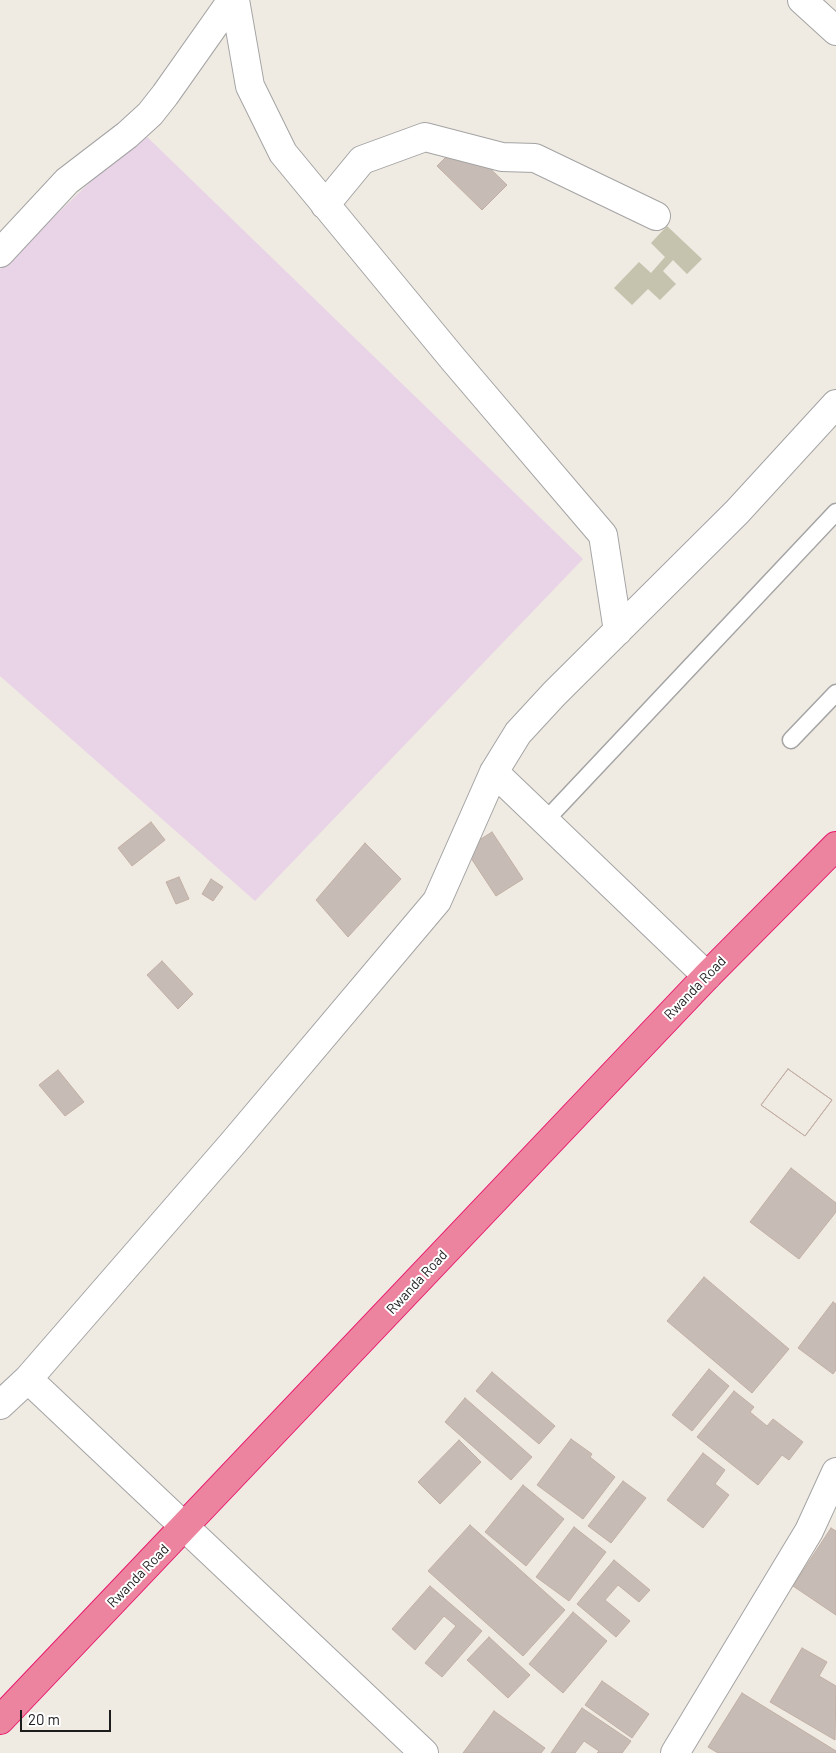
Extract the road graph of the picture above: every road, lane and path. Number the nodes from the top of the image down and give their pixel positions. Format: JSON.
{"nodes":[{"id":1,"x":232,"y":0,"type":"edge"},
{"id":2,"x":235,"y":0,"type":"edge"},
{"id":3,"x":802,"y":0,"type":"edge"},
{"id":4,"x":836,"y":31,"type":"edge"},
{"id":5,"x":325,"y":205,"type":"junction"},
{"id":6,"x":656,"y":216,"type":"dead end"},
{"id":7,"x":0,"y":253,"type":"edge"},
{"id":8,"x":836,"y":404,"type":"edge"},
{"id":9,"x":836,"y":512,"type":"edge"},
{"id":10,"x":618,"y":631,"type":"junction"},
{"id":11,"x":836,"y":693,"type":"edge"},
{"id":12,"x":791,"y":740,"type":"dead end"},
{"id":13,"x":494,"y":772,"type":"junction"},
{"id":14,"x":545,"y":821,"type":"junction"},
{"id":15,"x":836,"y":846,"type":"edge"},
{"id":16,"x":707,"y":976,"type":"junction"},
{"id":17,"x":28,"y":1380,"type":"junction"},
{"id":18,"x":0,"y":1405,"type":"edge"},
{"id":19,"x":836,"y":1472,"type":"edge"},
{"id":20,"x":185,"y":1526,"type":"junction"},
{"id":21,"x":0,"y":1720,"type":"edge"},
{"id":22,"x":424,"y":1753,"type":"edge"},
{"id":23,"x":675,"y":1753,"type":"edge"}],
"edges":[{"from":1,"to":7,"type":"street"},
{"from":2,"to":5,"type":"street"},
{"from":3,"to":4,"type":"street"},
{"from":5,"to":6,"type":"street"},
{"from":5,"to":10,"type":"street"},
{"from":8,"to":10,"type":"street"},
{"from":9,"to":14,"type":"lane"},
{"from":10,"to":13,"type":"street"},
{"from":11,"to":12,"type":"lane"},
{"from":13,"to":14,"type":"street"},
{"from":13,"to":17,"type":"street"},
{"from":14,"to":16,"type":"street"},
{"from":15,"to":16,"type":"highway","name":"Rwanda Road"},
{"from":16,"to":20,"type":"highway","name":"Rwanda Road"},
{"from":17,"to":18,"type":"street"},
{"from":17,"to":20,"type":"street"},
{"from":19,"to":23,"type":"street"},
{"from":20,"to":21,"type":"highway","name":"Rwanda Road"},
{"from":20,"to":22,"type":"street"}]}
